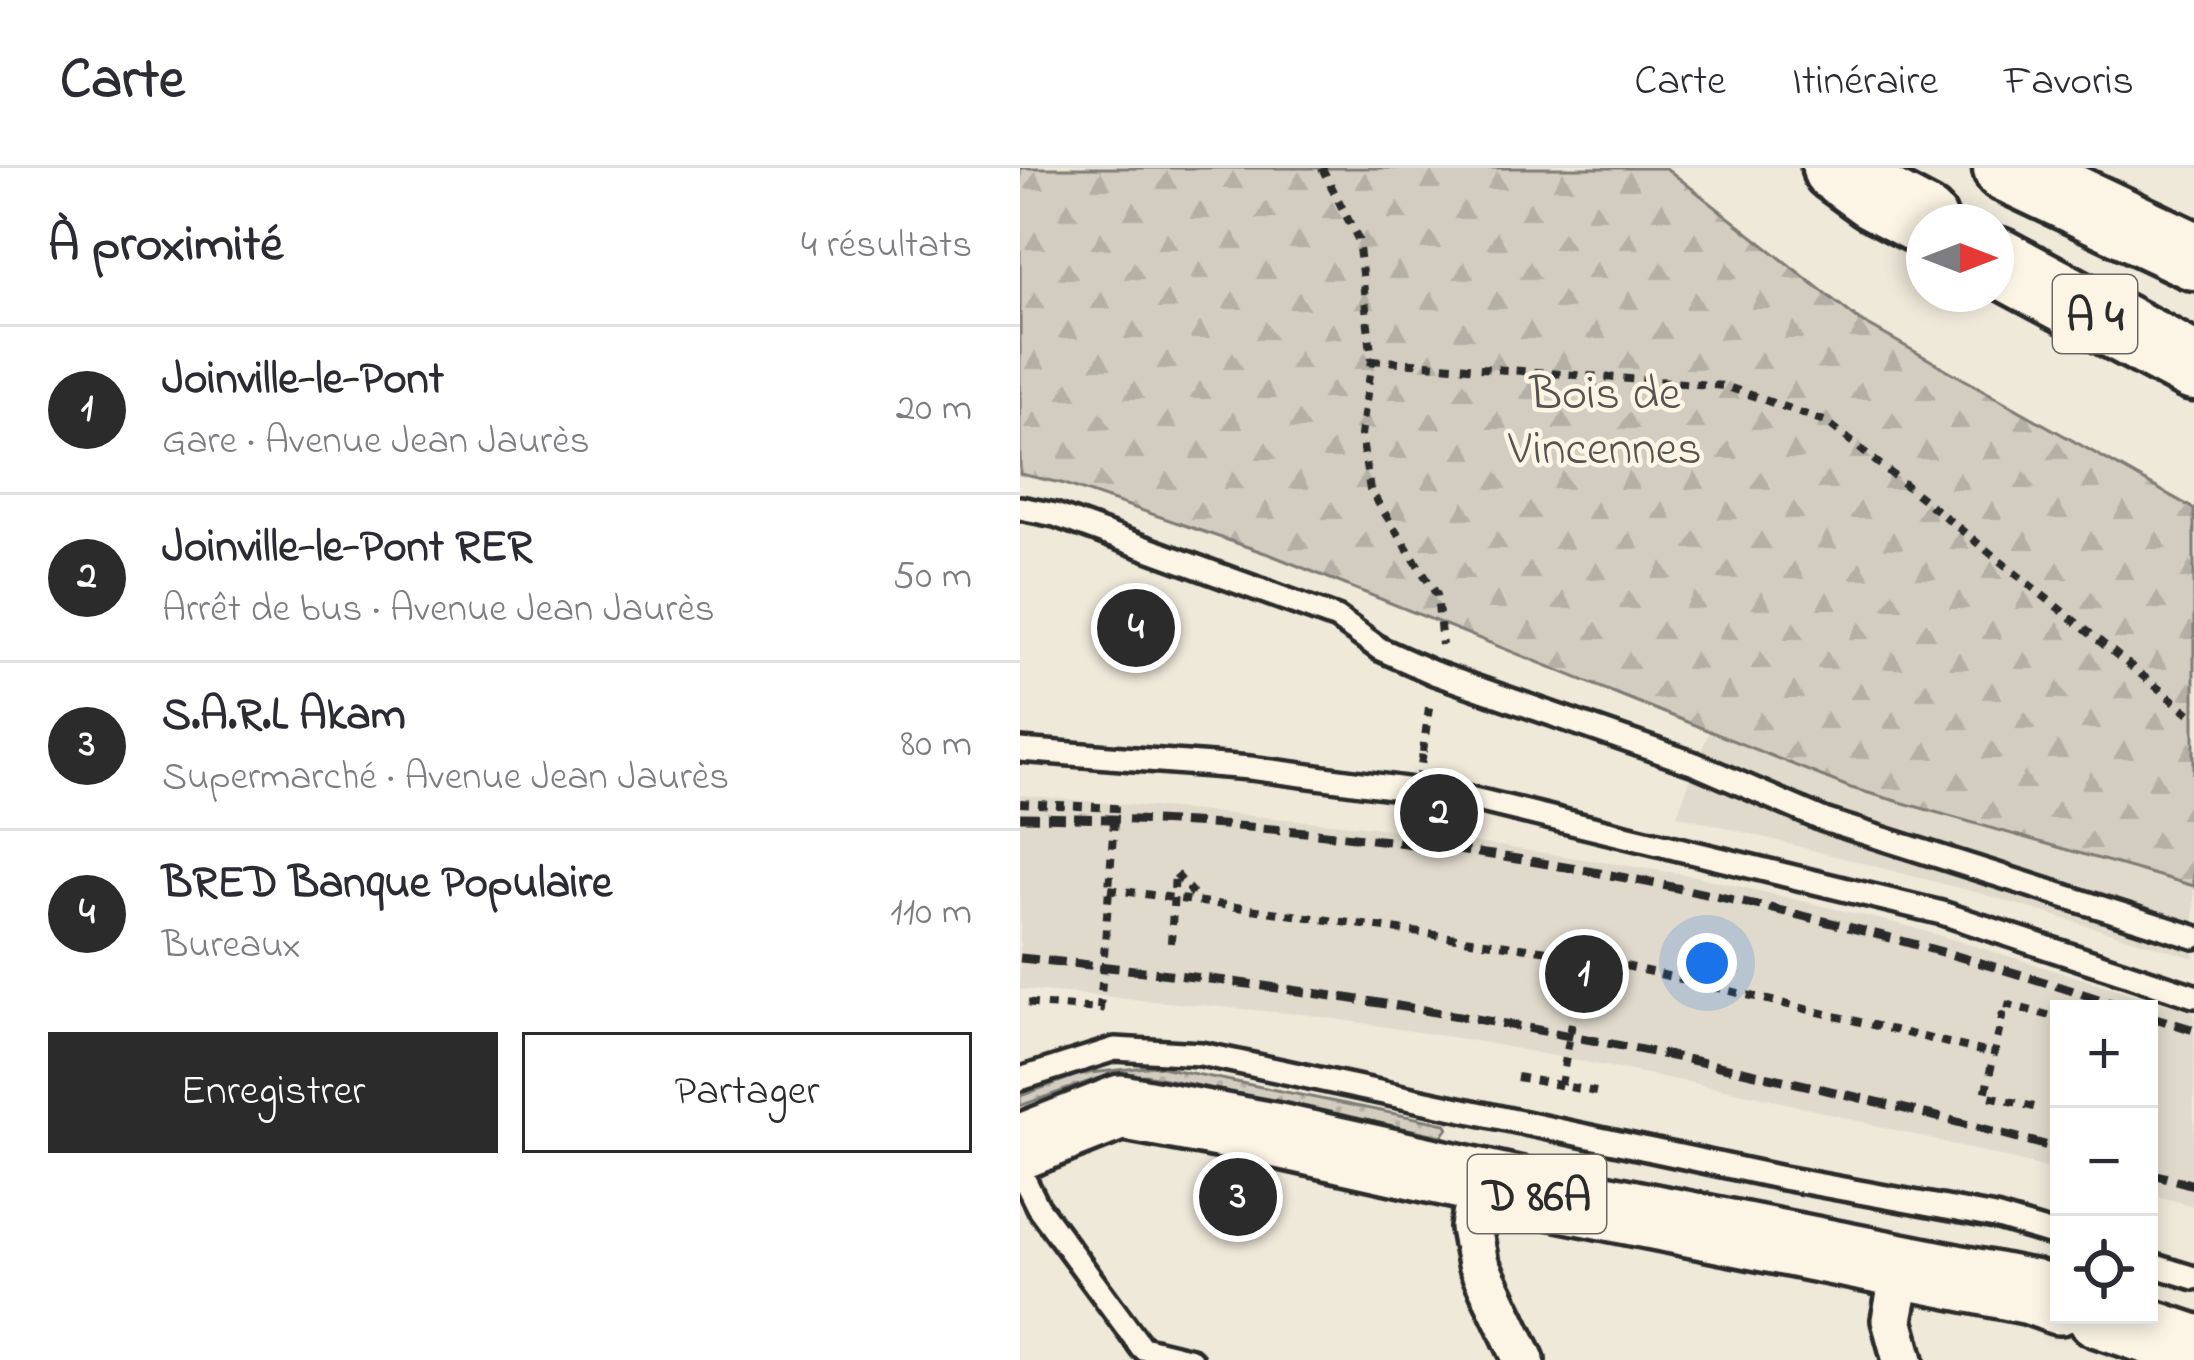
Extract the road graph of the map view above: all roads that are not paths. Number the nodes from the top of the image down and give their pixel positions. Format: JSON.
{"nodes":[{"id":1,"x":1836,"y":168,"type":"edge"},
{"id":2,"x":2007,"y":168,"type":"edge"},
{"id":3,"x":1906,"y":212,"type":"edge"},
{"id":4,"x":2194,"y":256,"type":"edge"},
{"id":5,"x":2014,"y":271,"type":"edge"},
{"id":6,"x":2194,"y":367,"type":"edge"},
{"id":7,"x":1020,"y":508,"type":"edge"},
{"id":8,"x":1020,"y":750,"type":"edge"},
{"id":9,"x":2194,"y":937,"type":"edge"},
{"id":10,"x":2194,"y":996,"type":"edge"},
{"id":11,"x":1020,"y":1078,"type":"edge"},
{"id":12,"x":1020,"y":1147,"type":"edge"},
{"id":13,"x":1020,"y":1171,"type":"edge"},
{"id":14,"x":1479,"y":1182,"type":"junction"},
{"id":15,"x":2050,"y":1233,"type":"edge"},
{"id":16,"x":2158,"y":1267,"type":"edge"},
{"id":17,"x":1902,"y":1268,"type":"junction"},
{"id":18,"x":2194,"y":1278,"type":"edge"},
{"id":19,"x":2050,"y":1298,"type":"edge"},
{"id":20,"x":2126,"y":1324,"type":"edge"},
{"id":21,"x":2194,"y":1347,"type":"edge"},
{"id":22,"x":1191,"y":1360,"type":"edge"},
{"id":23,"x":1524,"y":1360,"type":"edge"},
{"id":24,"x":1903,"y":1360,"type":"edge"}],
"edges":[{"from":1,"to":3,"type":"highway"},
{"from":2,"to":4,"type":"highway","number":"A 4"},
{"from":5,"to":6,"type":"highway","number":"A 4"},
{"from":7,"to":9,"type":"lane"},
{"from":8,"to":10,"type":"lane"},
{"from":11,"to":15,"type":"lane"},
{"from":12,"to":14,"type":"main road","number":"D 86A"},
{"from":13,"to":22,"type":"lane"},
{"from":14,"to":17,"type":"main road","number":"D 86A"},
{"from":14,"to":23,"type":"street"},
{"from":16,"to":18,"type":"lane"},
{"from":17,"to":19,"type":"main road","number":"D 86A"},
{"from":17,"to":24,"type":"street"},
{"from":20,"to":21,"type":"main road"}]}
